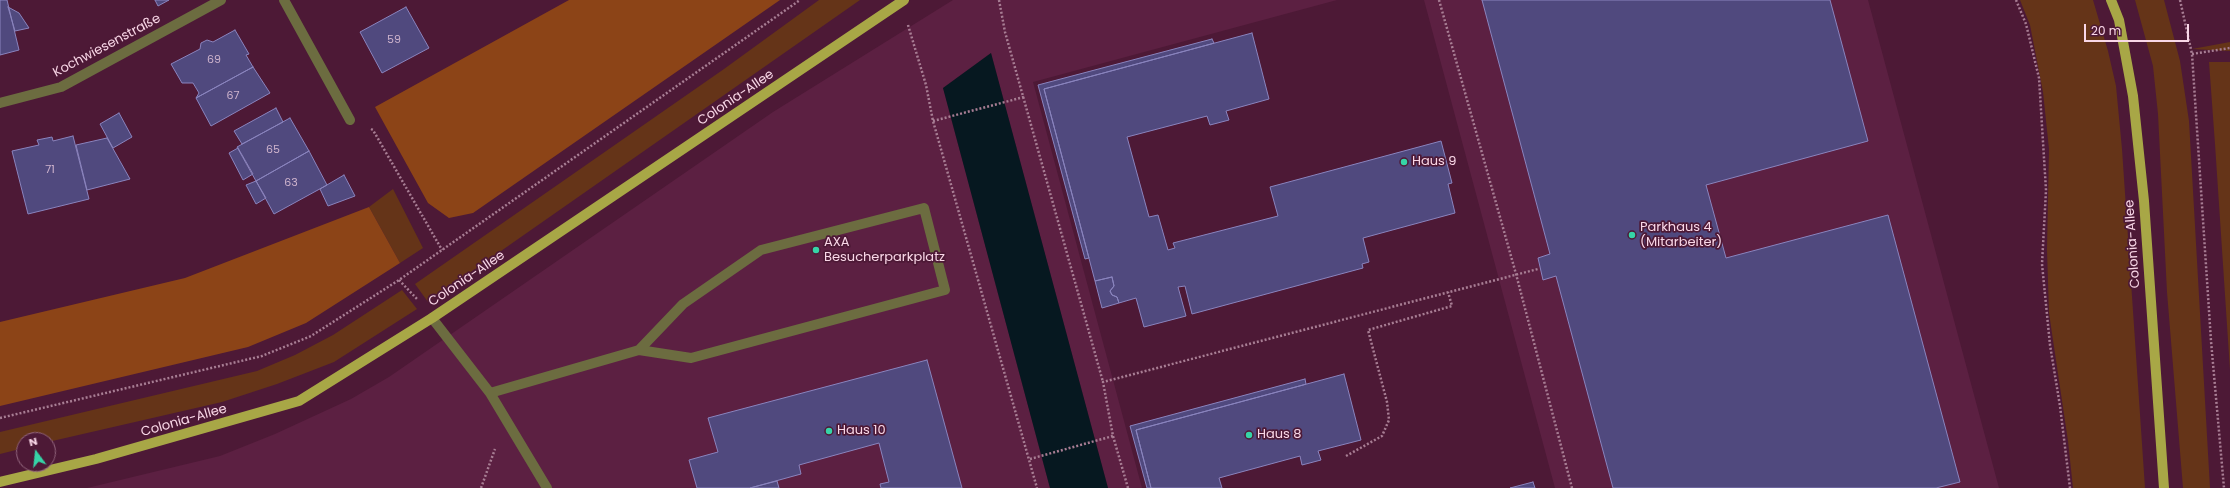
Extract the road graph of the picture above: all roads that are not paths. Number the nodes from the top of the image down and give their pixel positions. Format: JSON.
{"nodes":[{"id":1,"x":221,"y":0,"type":"edge"},
{"id":2,"x":284,"y":0,"type":"edge"},
{"id":3,"x":2111,"y":0,"type":"edge"},
{"id":4,"x":903,"y":1,"type":"edge"},
{"id":5,"x":0,"y":103,"type":"edge"},
{"id":6,"x":350,"y":120,"type":"road end"},
{"id":7,"x":432,"y":318,"type":"junction"},
{"id":8,"x":639,"y":350,"type":"junction"},
{"id":9,"x":490,"y":393,"type":"junction"},
{"id":10,"x":0,"y":482,"type":"edge"},
{"id":11,"x":547,"y":488,"type":"edge"},
{"id":12,"x":2164,"y":488,"type":"edge"}],
"edges":[{"from":1,"to":5,"type":"street","name":"Kochwiesenstraße"},
{"from":2,"to":6,"type":"street"},
{"from":3,"to":12,"type":"main road","name":"Colonia-Allee"},
{"from":4,"to":7,"type":"main road","name":"Colonia-Allee"},
{"from":7,"to":9,"type":"street"},
{"from":7,"to":10,"type":"main road","name":"Colonia-Allee"},
{"from":8,"to":8,"type":"street"},
{"from":8,"to":9,"type":"street"},
{"from":9,"to":11,"type":"street"}]}
